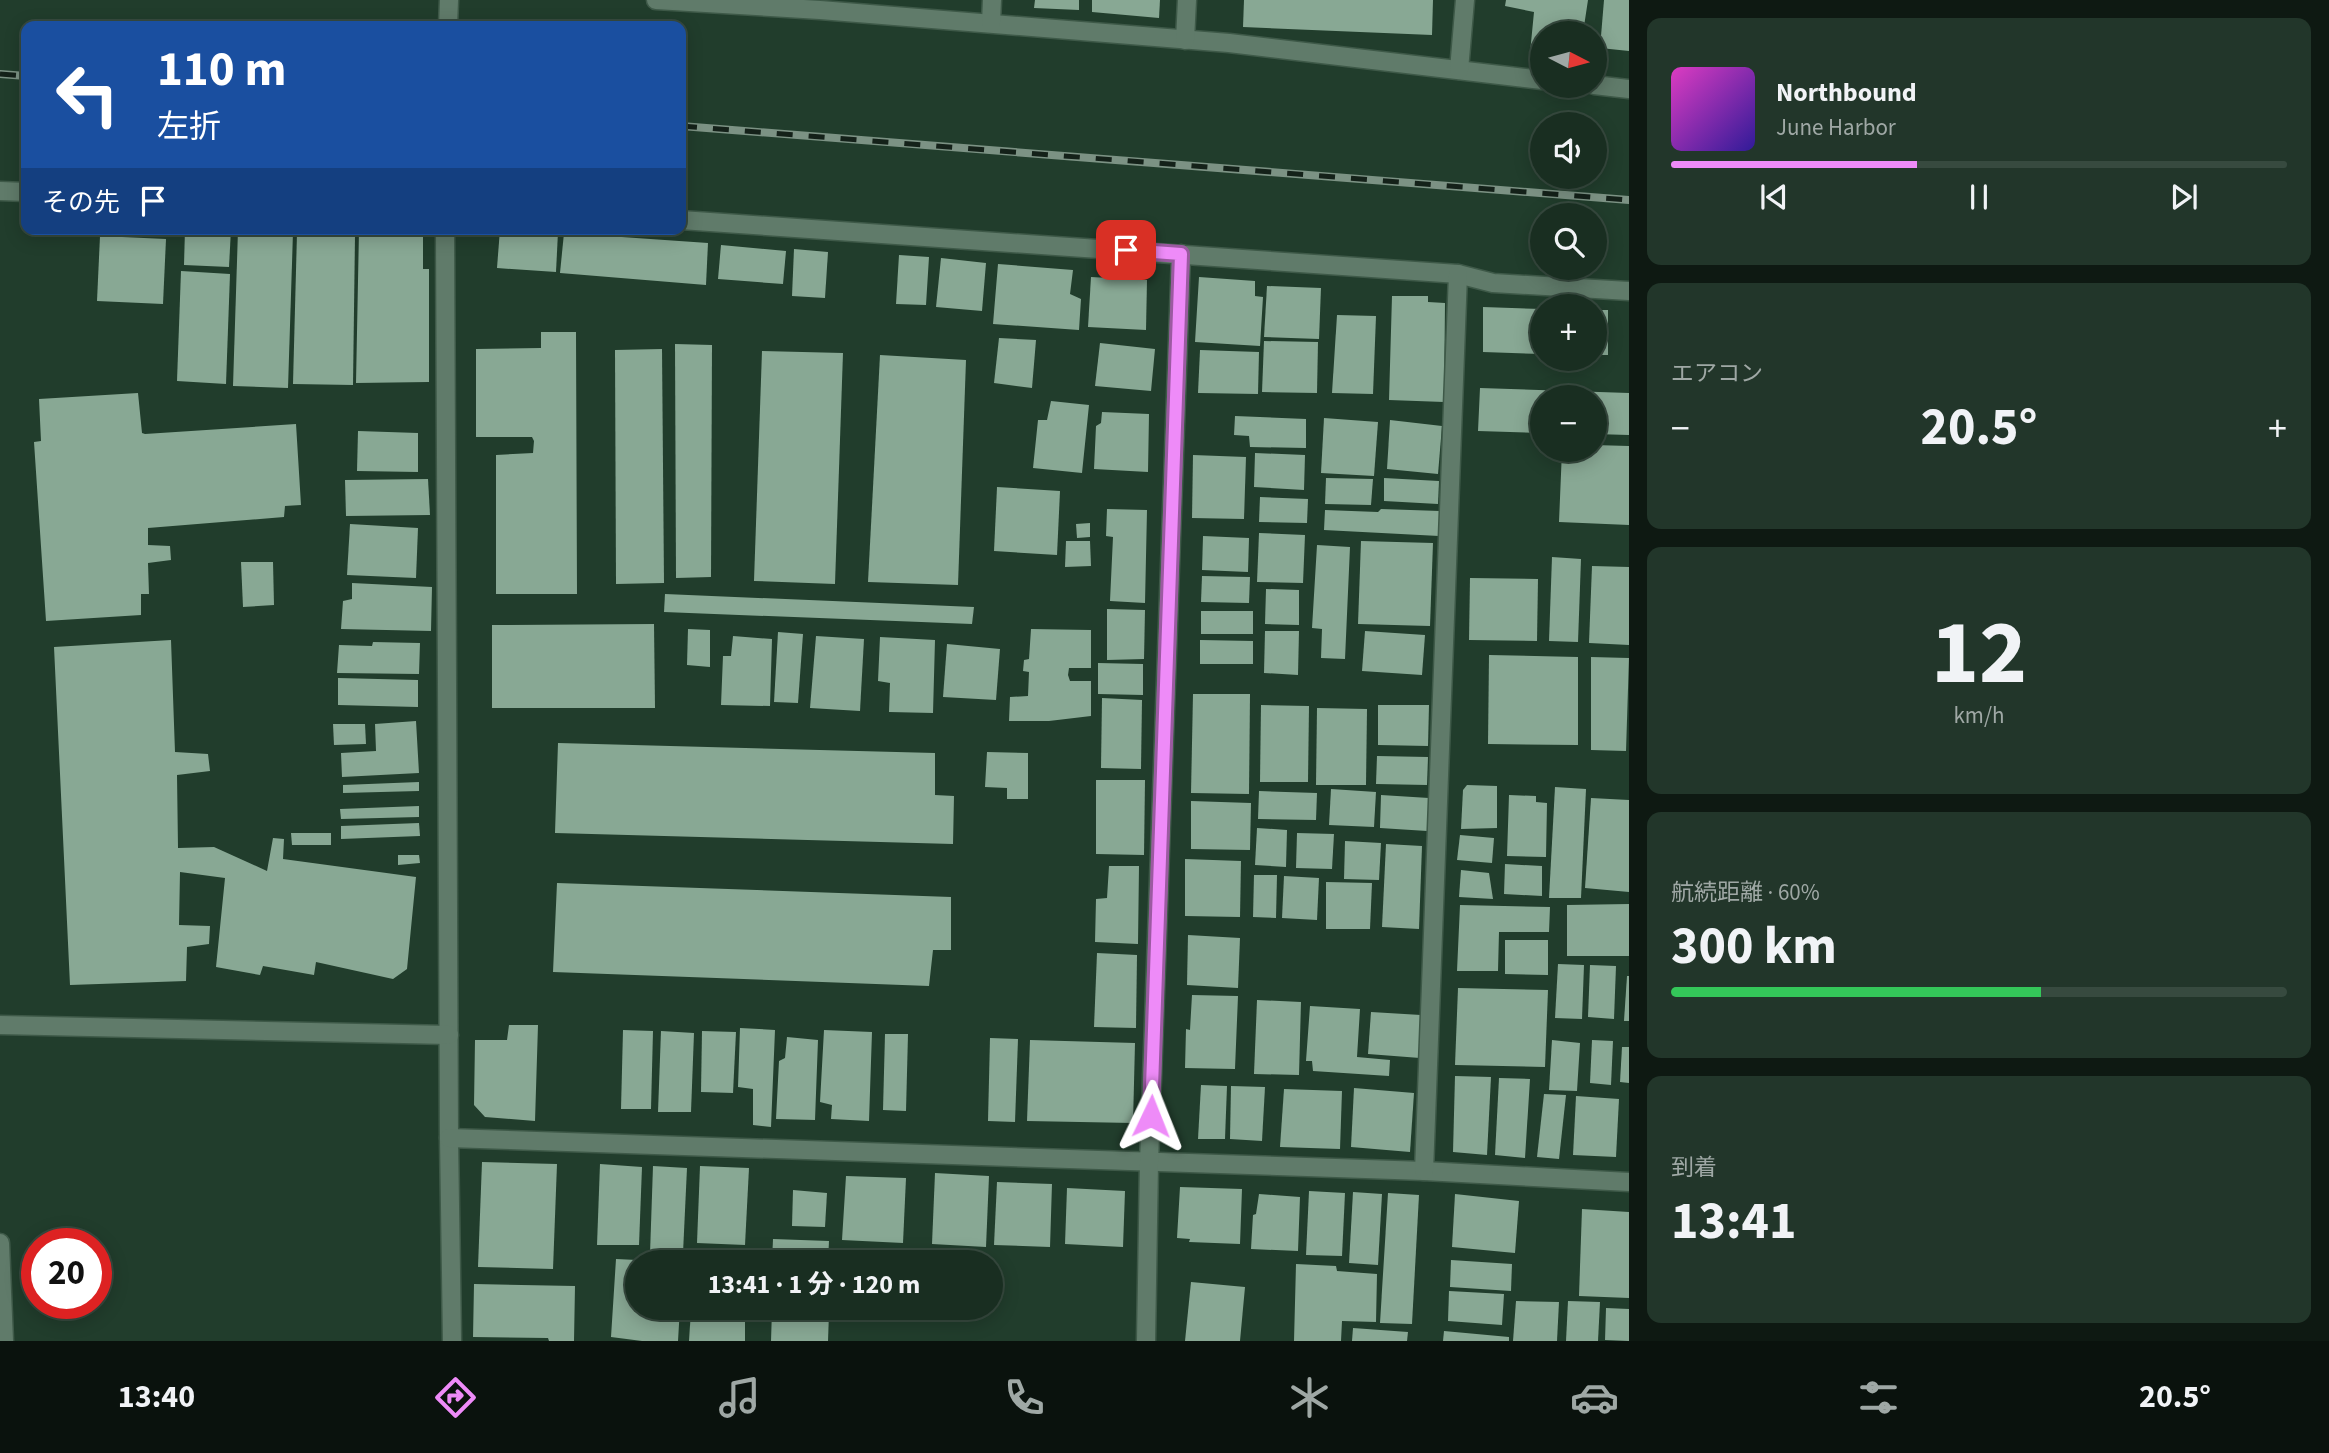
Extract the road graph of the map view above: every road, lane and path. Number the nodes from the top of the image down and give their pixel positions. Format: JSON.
{"nodes":[{"id":1,"x":449,"y":0,"type":"edge"},
{"id":2,"x":656,"y":0,"type":"edge"},
{"id":3,"x":992,"y":0,"type":"edge"},
{"id":4,"x":1187,"y":0,"type":"edge"},
{"id":5,"x":1465,"y":0,"type":"edge"},
{"id":6,"x":820,"y":5,"type":"edge"},
{"id":7,"x":448,"y":21,"type":"edge"},
{"id":8,"x":991,"y":23,"type":"junction"},
{"id":9,"x":1185,"y":40,"type":"junction"},
{"id":10,"x":1459,"y":70,"type":"junction"},
{"id":11,"x":1530,"y":79,"type":"edge"},
{"id":12,"x":1607,"y":86,"type":"edge"},
{"id":13,"x":1629,"y":89,"type":"edge"},
{"id":14,"x":0,"y":191,"type":"edge"},
{"id":15,"x":21,"y":192,"type":"edge"},
{"id":16,"x":686,"y":220,"type":"edge"},
{"id":17,"x":445,"y":235,"type":"edge"},
{"id":18,"x":1181,"y":254,"type":"junction"},
{"id":19,"x":1458,"y":274,"type":"junction"},
{"id":20,"x":1629,"y":291,"type":"edge"},
{"id":21,"x":0,"y":1025,"type":"edge"},
{"id":22,"x":449,"y":1035,"type":"junction"},
{"id":23,"x":449,"y":1138,"type":"junction"},
{"id":24,"x":1149,"y":1163,"type":"junction"},
{"id":25,"x":1424,"y":1171,"type":"junction"},
{"id":26,"x":1629,"y":1182,"type":"edge"},
{"id":27,"x":0,"y":1243,"type":"edge"},
{"id":28,"x":4,"y":1341,"type":"edge"},
{"id":29,"x":452,"y":1341,"type":"edge"},
{"id":30,"x":1146,"y":1341,"type":"edge"}],
"edges":[{"from":1,"to":7,"type":"street"},
{"from":2,"to":6,"type":"street"},
{"from":3,"to":8,"type":"street"},
{"from":4,"to":9,"type":"street"},
{"from":5,"to":10,"type":"street"},
{"from":6,"to":8,"type":"street"},
{"from":8,"to":9,"type":"street"},
{"from":9,"to":10,"type":"street"},
{"from":10,"to":11,"type":"street"},
{"from":12,"to":13,"type":"street"},
{"from":14,"to":15,"type":"street"},
{"from":16,"to":18,"type":"street"},
{"from":17,"to":22,"type":"street"},
{"from":18,"to":19,"type":"street"},
{"from":18,"to":24,"type":"street"},
{"from":19,"to":20,"type":"street"},
{"from":19,"to":25,"type":"street"},
{"from":21,"to":22,"type":"street"},
{"from":22,"to":23,"type":"street"},
{"from":23,"to":24,"type":"street"},
{"from":23,"to":29,"type":"street"},
{"from":24,"to":25,"type":"street"},
{"from":24,"to":30,"type":"street"},
{"from":25,"to":26,"type":"street"},
{"from":27,"to":28,"type":"street"}]}
